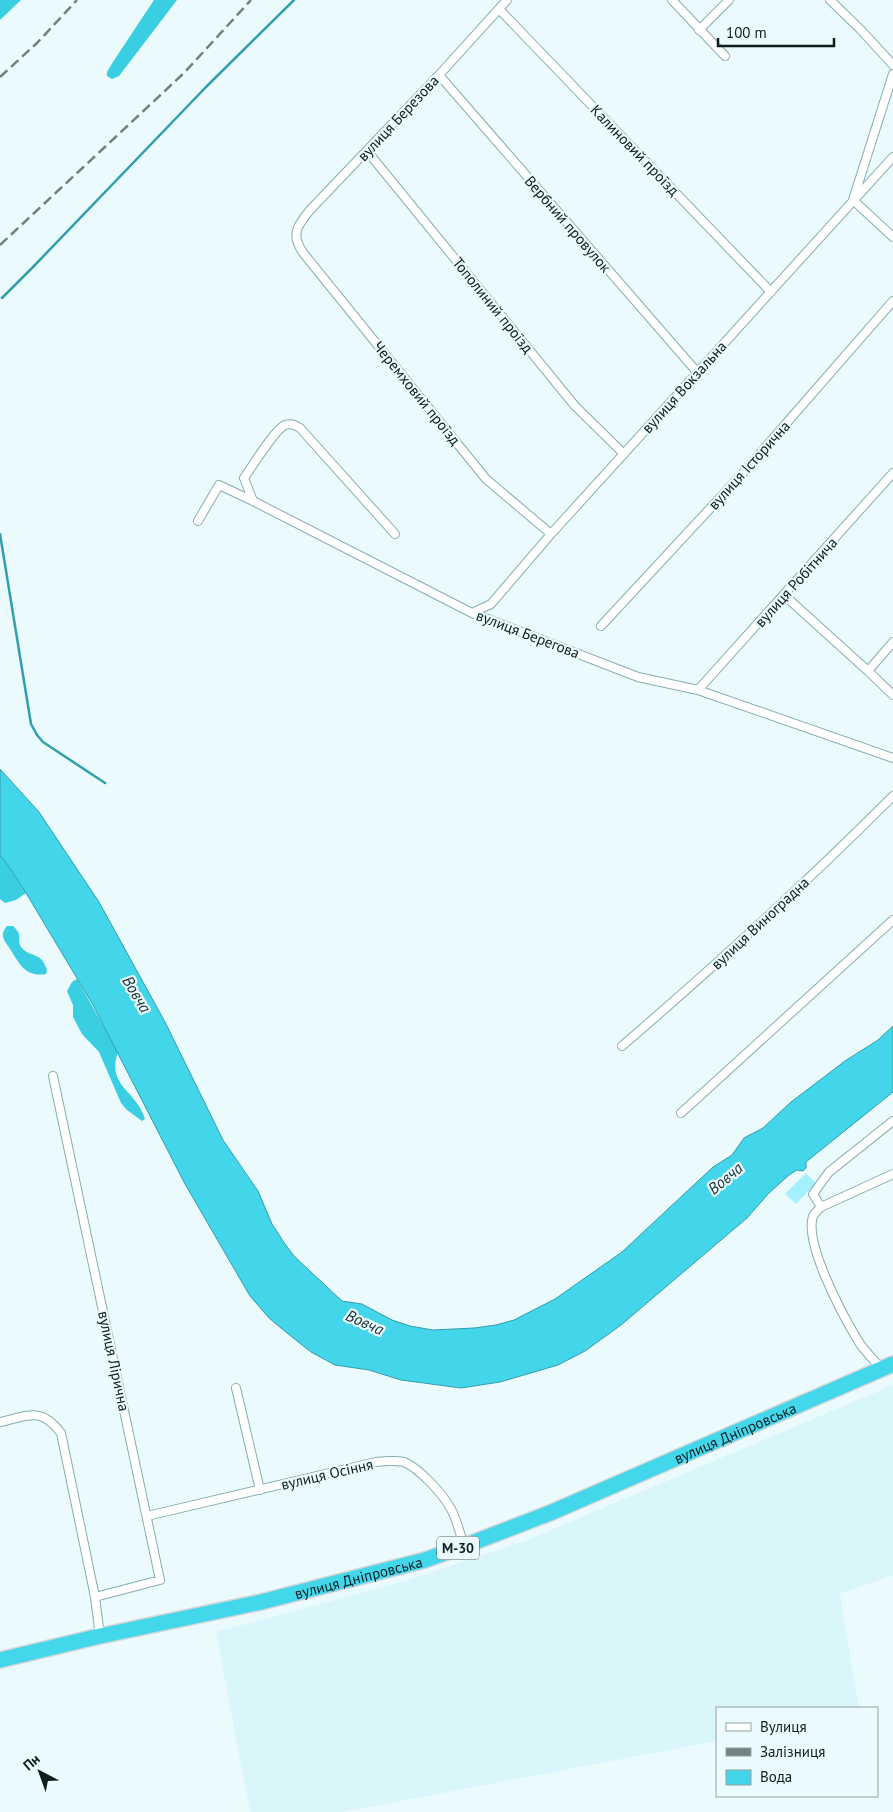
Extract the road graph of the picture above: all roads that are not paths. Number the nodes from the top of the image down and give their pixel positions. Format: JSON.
{"nodes":[{"id":1,"x":507,"y":0,"type":"edge"},
{"id":2,"x":672,"y":0,"type":"edge"},
{"id":3,"x":729,"y":0,"type":"edge"},
{"id":4,"x":830,"y":0,"type":"edge"},
{"id":5,"x":499,"y":8,"type":"junction"},
{"id":6,"x":699,"y":30,"type":"junction"},
{"id":7,"x":725,"y":56,"type":"dead end"},
{"id":8,"x":893,"y":65,"type":"edge"},
{"id":9,"x":893,"y":74,"type":"edge"},
{"id":10,"x":438,"y":75,"type":"junction"},
{"id":11,"x":367,"y":151,"type":"junction"},
{"id":12,"x":893,"y":157,"type":"edge"},
{"id":13,"x":853,"y":200,"type":"junction"},
{"id":14,"x":893,"y":237,"type":"edge"},
{"id":15,"x":296,"y":239,"type":"joint"},
{"id":16,"x":770,"y":292,"type":"junction"},
{"id":17,"x":893,"y":302,"type":"edge"},
{"id":18,"x":697,"y":372,"type":"junction"},
{"id":19,"x":624,"y":454,"type":"junction"},
{"id":20,"x":893,"y":473,"type":"edge"},
{"id":21,"x":254,"y":501,"type":"junction"},
{"id":22,"x":198,"y":521,"type":"dead end"},
{"id":23,"x":395,"y":534,"type":"dead end"},
{"id":24,"x":552,"y":534,"type":"junction"},
{"id":25,"x":784,"y":595,"type":"junction"},
{"id":26,"x":472,"y":613,"type":"junction"},
{"id":27,"x":601,"y":626,"type":"dead end"},
{"id":28,"x":893,"y":642,"type":"edge"},
{"id":29,"x":868,"y":671,"type":"junction"},
{"id":30,"x":698,"y":690,"type":"junction"},
{"id":31,"x":893,"y":695,"type":"edge"},
{"id":32,"x":893,"y":758,"type":"edge"},
{"id":33,"x":893,"y":796,"type":"edge"},
{"id":34,"x":893,"y":920,"type":"edge"},
{"id":35,"x":622,"y":1046,"type":"dead end"},
{"id":36,"x":52,"y":1076,"type":"dead end"},
{"id":37,"x":681,"y":1113,"type":"dead end"},
{"id":38,"x":893,"y":1121,"type":"edge"},
{"id":39,"x":893,"y":1174,"type":"edge"},
{"id":40,"x":821,"y":1207,"type":"junction"},
{"id":41,"x":887,"y":1366,"type":"edge"},
{"id":42,"x":236,"y":1388,"type":"dead end"},
{"id":43,"x":0,"y":1422,"type":"edge"},
{"id":44,"x":260,"y":1490,"type":"junction"},
{"id":45,"x":147,"y":1516,"type":"junction"},
{"id":46,"x":464,"y":1546,"type":"junction"},
{"id":47,"x":95,"y":1597,"type":"junction"},
{"id":48,"x":100,"y":1636,"type":"junction"},
{"id":49,"x":0,"y":1660,"type":"edge"}],
"edges":[{"from":1,"to":5,"type":"street","name":"вулиця Березова"},
{"from":2,"to":6,"type":"street"},
{"from":3,"to":6,"type":"street"},
{"from":4,"to":8,"type":"street"},
{"from":5,"to":10,"type":"street","name":"вулиця Березова"},
{"from":5,"to":16,"type":"street","name":"Калиновий проїзд"},
{"from":6,"to":7,"type":"street"},
{"from":9,"to":13,"type":"street"},
{"from":10,"to":11,"type":"street","name":"вулиця Березова"},
{"from":10,"to":18,"type":"street","name":"Вербний провулок"},
{"from":11,"to":15,"type":"street","name":"вулиця Березова"},
{"from":11,"to":19,"type":"street","name":"Тополиний проїзд"},
{"from":12,"to":13,"type":"street","name":"вулиця Вокзальна"},
{"from":13,"to":14,"type":"street"},
{"from":13,"to":16,"type":"street","name":"вулиця Вокзальна"},
{"from":15,"to":24,"type":"street","name":"Черемховий проїзд"},
{"from":16,"to":18,"type":"street","name":"вулиця Вокзальна"},
{"from":17,"to":27,"type":"street","name":"вулиця Історична"},
{"from":18,"to":19,"type":"street","name":"вулиця Вокзальна"},
{"from":19,"to":24,"type":"street","name":"вулиця Вокзальна"},
{"from":20,"to":25,"type":"street","name":"вулиця Робітнича"},
{"from":21,"to":22,"type":"street","name":"вулиця Берегова"},
{"from":21,"to":23,"type":"street"},
{"from":21,"to":26,"type":"street","name":"вулиця Берегова"},
{"from":24,"to":26,"type":"street","name":"вулиця Вокзальна"},
{"from":25,"to":29,"type":"street"},
{"from":25,"to":30,"type":"street","name":"вулиця Робітнича"},
{"from":26,"to":30,"type":"street","name":"вулиця Берегова"},
{"from":28,"to":29,"type":"street"},
{"from":29,"to":31,"type":"street"},
{"from":30,"to":32,"type":"street","name":"вулиця Берегова"},
{"from":33,"to":35,"type":"street","name":"вулиця Виноградна"},
{"from":34,"to":37,"type":"street"},
{"from":36,"to":45,"type":"street","name":"вулиця Лірична"},
{"from":38,"to":40,"type":"street"},
{"from":39,"to":40,"type":"street"},
{"from":40,"to":41,"type":"street"},
{"from":41,"to":46,"type":"highway","name":"вулиця Дніпровська","number":"М-30"},
{"from":42,"to":44,"type":"street"},
{"from":43,"to":47,"type":"street"},
{"from":44,"to":45,"type":"street","name":"вулиця Осіння"},
{"from":44,"to":46,"type":"street","name":"вулиця Осіння"},
{"from":45,"to":47,"type":"street","name":"вулиця Лірична"},
{"from":46,"to":48,"type":"highway","name":"вулиця Дніпровська","number":"М-30"},
{"from":47,"to":48,"type":"street"},
{"from":48,"to":49,"type":"highway","name":"вулиця Дніпровська","number":"М-30"}]}
